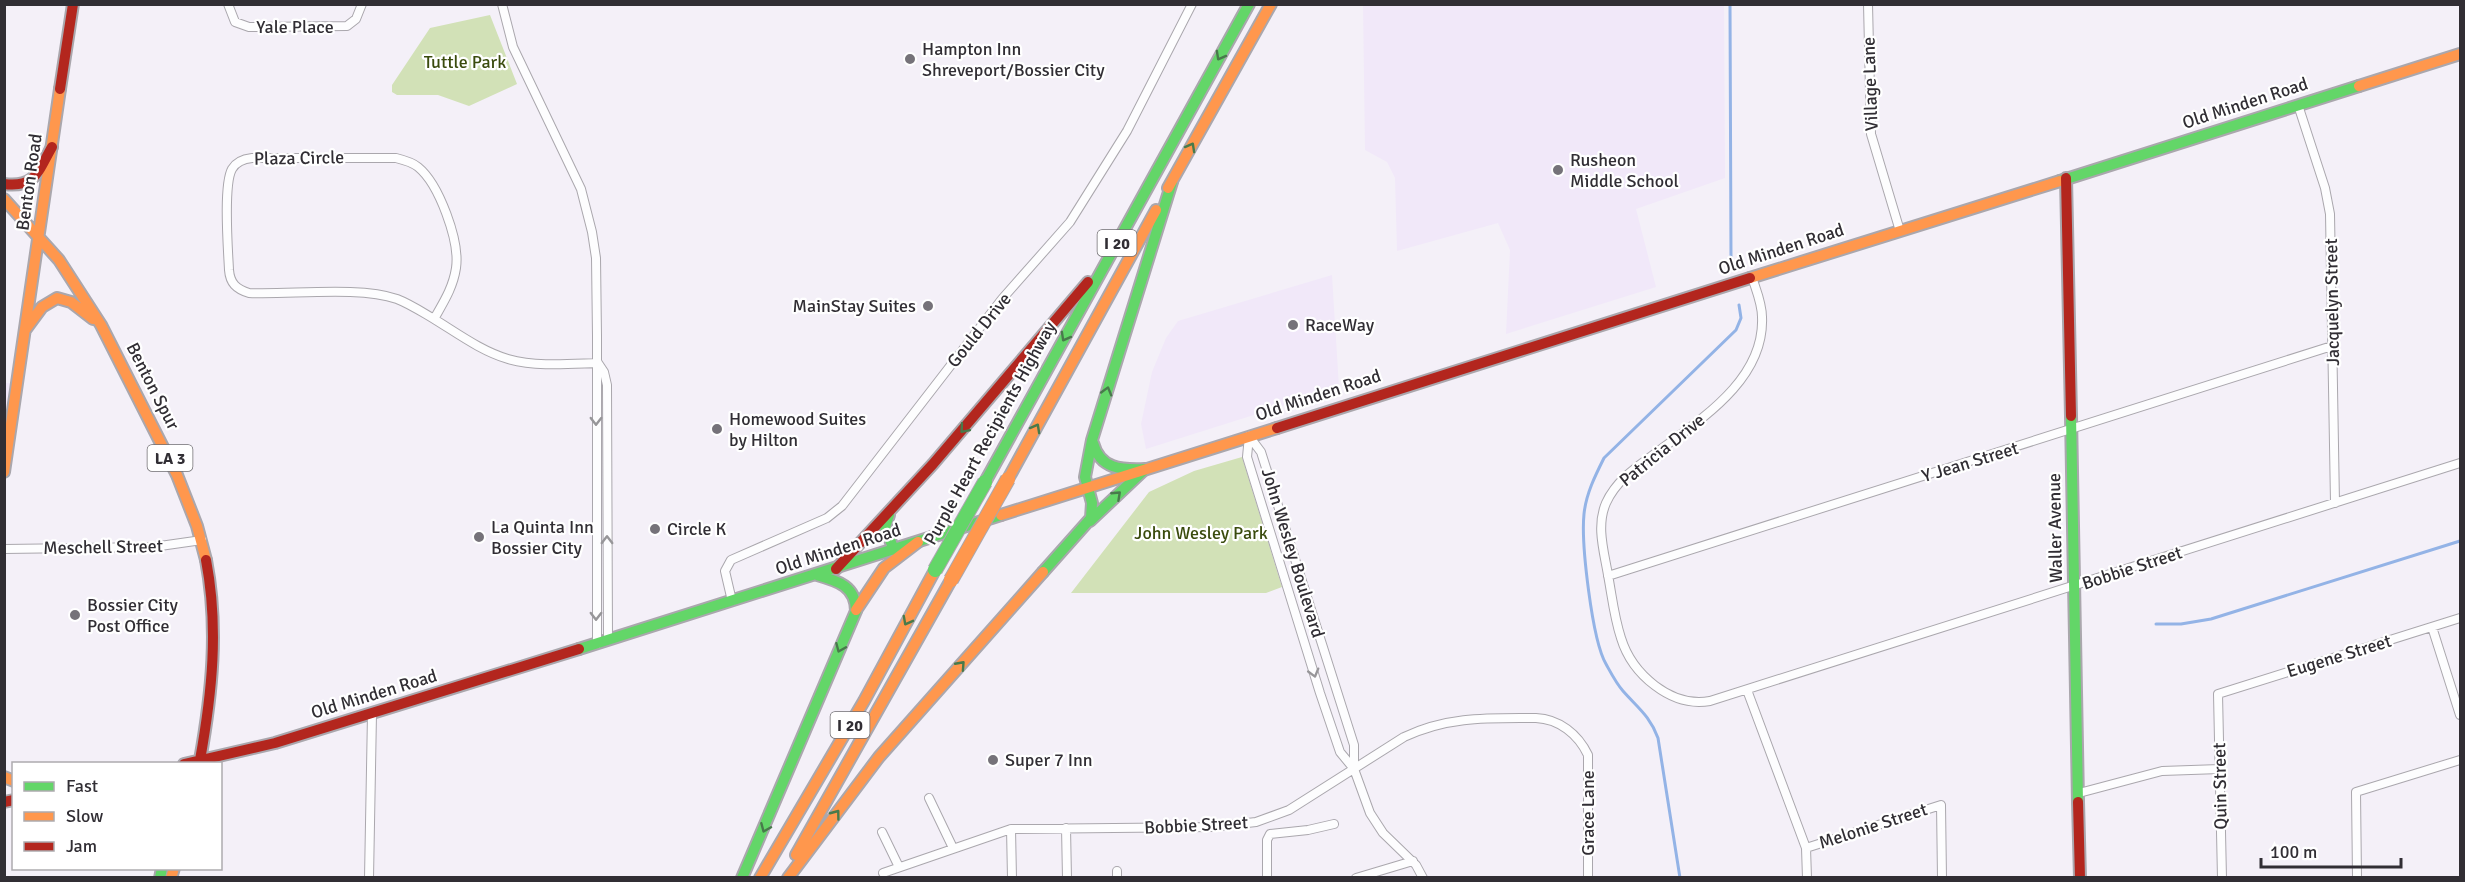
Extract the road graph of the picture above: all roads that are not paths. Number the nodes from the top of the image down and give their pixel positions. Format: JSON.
{"nodes":[{"id":1,"x":73,"y":4,"type":"edge"},
{"id":2,"x":228,"y":4,"type":"edge"},
{"id":3,"x":362,"y":4,"type":"edge"},
{"id":4,"x":502,"y":4,"type":"edge"},
{"id":5,"x":1192,"y":4,"type":"edge"},
{"id":6,"x":1249,"y":4,"type":"edge"},
{"id":7,"x":1271,"y":4,"type":"edge"},
{"id":8,"x":1868,"y":4,"type":"edge"},
{"id":9,"x":2460,"y":54,"type":"edge"},
{"id":10,"x":2298,"y":105,"type":"junction"},
{"id":11,"x":52,"y":147,"type":"junction"},
{"id":12,"x":2066,"y":178,"type":"junction"},
{"id":13,"x":1172,"y":182,"type":"junction"},
{"id":14,"x":4,"y":184,"type":"edge"},
{"id":15,"x":4,"y":199,"type":"edge"},
{"id":16,"x":1900,"y":231,"type":"junction"},
{"id":17,"x":39,"y":235,"type":"junction"},
{"id":18,"x":1110,"y":255,"type":"junction"},
{"id":19,"x":1752,"y":277,"type":"junction"},
{"id":20,"x":434,"y":319,"type":"junction"},
{"id":21,"x":101,"y":325,"type":"junction"},
{"id":22,"x":25,"y":330,"type":"junction"},
{"id":23,"x":2332,"y":346,"type":"junction"},
{"id":24,"x":598,"y":363,"type":"junction"},
{"id":25,"x":2072,"y":430,"type":"junction"},
{"id":26,"x":1249,"y":436,"type":"junction"},
{"id":27,"x":1092,"y":440,"type":"junction"},
{"id":28,"x":2460,"y":464,"type":"edge"},
{"id":29,"x":1145,"y":469,"type":"junction"},
{"id":30,"x":4,"y":472,"type":"edge"},
{"id":31,"x":1088,"y":488,"type":"junction"},
{"id":32,"x":2335,"y":503,"type":"junction"},
{"id":33,"x":890,"y":513,"type":"junction"},
{"id":34,"x":1089,"y":522,"type":"junction"},
{"id":35,"x":202,"y":540,"type":"junction"},
{"id":36,"x":918,"y":542,"type":"junction"},
{"id":37,"x":4,"y":549,"type":"edge"},
{"id":38,"x":894,"y":550,"type":"junction"},
{"id":39,"x":836,"y":569,"type":"junction"},
{"id":40,"x":818,"y":575,"type":"junction"},
{"id":41,"x":1608,"y":576,"type":"junction"},
{"id":42,"x":2074,"y":586,"type":"junction"},
{"id":43,"x":732,"y":601,"type":"junction"},
{"id":44,"x":856,"y":611,"type":"junction"},
{"id":45,"x":2460,"y":618,"type":"edge"},
{"id":46,"x":2432,"y":627,"type":"junction"},
{"id":47,"x":602,"y":642,"type":"junction"},
{"id":48,"x":1747,"y":690,"type":"junction"},
{"id":49,"x":1666,"y":693,"type":"joint"},
{"id":50,"x":2218,"y":694,"type":"joint"},
{"id":51,"x":372,"y":714,"type":"junction"},
{"id":52,"x":2460,"y":715,"type":"edge"},
{"id":53,"x":1560,"y":724,"type":"joint"},
{"id":54,"x":2460,"y":759,"type":"edge"},
{"id":55,"x":200,"y":762,"type":"edge"},
{"id":56,"x":1354,"y":769,"type":"junction"},
{"id":57,"x":2220,"y":769,"type":"junction"},
{"id":58,"x":2079,"y":794,"type":"junction"},
{"id":59,"x":929,"y":798,"type":"dead end"},
{"id":60,"x":1334,"y":824,"type":"dead end"},
{"id":61,"x":1066,"y":828,"type":"junction"},
{"id":62,"x":1011,"y":829,"type":"junction"},
{"id":63,"x":882,"y":832,"type":"dead end"},
{"id":64,"x":953,"y":848,"type":"junction"},
{"id":65,"x":1806,"y":848,"type":"junction"},
{"id":66,"x":1413,"y":861,"type":"junction"},
{"id":67,"x":899,"y":867,"type":"junction"},
{"id":68,"x":883,"y":873,"type":"dead end"},
{"id":69,"x":369,"y":878,"type":"edge"},
{"id":70,"x":742,"y":878,"type":"edge"},
{"id":71,"x":760,"y":878,"type":"edge"},
{"id":72,"x":782,"y":878,"type":"edge"},
{"id":73,"x":788,"y":878,"type":"edge"},
{"id":74,"x":1012,"y":878,"type":"edge"},
{"id":75,"x":1067,"y":878,"type":"edge"},
{"id":76,"x":1267,"y":878,"type":"edge"},
{"id":77,"x":1356,"y":878,"type":"edge"},
{"id":78,"x":1423,"y":878,"type":"edge"},
{"id":79,"x":1588,"y":878,"type":"edge"},
{"id":80,"x":1807,"y":878,"type":"edge"},
{"id":81,"x":1942,"y":878,"type":"edge"},
{"id":82,"x":2080,"y":878,"type":"edge"},
{"id":83,"x":2222,"y":878,"type":"edge"},
{"id":84,"x":2357,"y":878,"type":"edge"}],
"edges":[{"from":1,"to":11,"type":"main road","name":"Benton Road"},
{"from":2,"to":3,"type":"street","name":"Yale Place"},
{"from":4,"to":24,"type":"street"},
{"from":5,"to":43,"type":"street","name":"Gould Drive"},
{"from":6,"to":18,"type":"main road","name":"Purple Heart Recipients Highway","number":"I 20","one_way":true},
{"from":13,"to":7,"type":"main road","name":"Purple Heart Recipients Highway","number":"I 20","one_way":true},
{"from":8,"to":16,"type":"street","name":"Village Lane"},
{"from":9,"to":10,"type":"main road","name":"Old Minden Road"},
{"from":10,"to":12,"type":"main road","name":"Old Minden Road"},
{"from":10,"to":23,"type":"street","name":"Jacquelyn Street"},
{"from":11,"to":14,"type":"main road"},
{"from":11,"to":17,"type":"main road","name":"Benton Road"},
{"from":12,"to":16,"type":"main road","name":"Old Minden Road"},
{"from":12,"to":25,"type":"main road","name":"Waller Avenue"},
{"from":27,"to":13,"type":"main road","one_way":true},
{"from":72,"to":13,"type":"main road","name":"Purple Heart Recipients Highway","number":"I 20","one_way":true,"bridge":true},
{"from":15,"to":17,"type":"main road","name":"Benton Spur","number":"LA 3"},
{"from":16,"to":19,"type":"main road","name":"Old Minden Road"},
{"from":17,"to":21,"type":"main road","name":"Benton Spur","number":"LA 3"},
{"from":17,"to":22,"type":"main road","name":"Benton Road"},
{"from":18,"to":33,"type":"main road","one_way":true},
{"from":18,"to":71,"type":"main road","name":"Purple Heart Recipients Highway","number":"I 20","one_way":true,"bridge":true},
{"from":19,"to":26,"type":"main road","name":"Old Minden Road"},
{"from":19,"to":41,"type":"street","name":"Patricia Drive"},
{"from":20,"to":20,"type":"street","name":"Plaza Circle"},
{"from":20,"to":24,"type":"street","name":"Plaza Circle"},
{"from":21,"to":22,"type":"main road"},
{"from":21,"to":35,"type":"main road","name":"Benton Spur","number":"LA 3"},
{"from":22,"to":30,"type":"main road","name":"Benton Road"},
{"from":23,"to":25,"type":"street","name":"Y Jean Street"},
{"from":23,"to":32,"type":"street","name":"Jacquelyn Street"},
{"from":24,"to":47,"type":"street","one_way":true},
{"from":47,"to":24,"type":"street","one_way":true},
{"from":25,"to":41,"type":"street","name":"Y Jean Street"},
{"from":25,"to":42,"type":"main road","name":"Waller Avenue"},
{"from":26,"to":29,"type":"main road","name":"Old Minden Road"},
{"from":26,"to":56,"type":"street","name":"John Wesley Boulevard"},
{"from":26,"to":56,"type":"street","name":"John Wesley Boulevard","one_way":true},
{"from":27,"to":29,"type":"main road"},
{"from":27,"to":31,"type":"main road"},
{"from":28,"to":32,"type":"street","name":"Bobbie Street"},
{"from":29,"to":31,"type":"main road","name":"Old Minden Road"},
{"from":34,"to":29,"type":"main road","one_way":true},
{"from":31,"to":34,"type":"main road"},
{"from":31,"to":36,"type":"main road","name":"Old Minden Road"},
{"from":32,"to":42,"type":"street","name":"Bobbie Street"},
{"from":33,"to":38,"type":"main road"},
{"from":33,"to":39,"type":"main road"},
{"from":73,"to":34,"type":"main road","one_way":true},
{"from":35,"to":37,"type":"street","name":"Meschell Street"},
{"from":35,"to":55,"type":"main road","name":"Benton Spur","number":"LA 3"},
{"from":36,"to":38,"type":"main road","name":"Old Minden Road"},
{"from":36,"to":44,"type":"main road"},
{"from":38,"to":39,"type":"main road","name":"Old Minden Road"},
{"from":39,"to":40,"type":"main road","name":"Old Minden Road"},
{"from":40,"to":43,"type":"main road","name":"Old Minden Road"},
{"from":40,"to":44,"type":"main road"},
{"from":41,"to":49,"type":"street","name":"Patricia Drive"},
{"from":42,"to":48,"type":"street","name":"Bobbie Street"},
{"from":42,"to":58,"type":"main road","name":"Waller Avenue"},
{"from":43,"to":47,"type":"main road","name":"Old Minden Road"},
{"from":44,"to":70,"type":"main road","one_way":true},
{"from":45,"to":46,"type":"street","name":"Eugene Street"},
{"from":46,"to":50,"type":"street","name":"Eugene Street"},
{"from":46,"to":52,"type":"street"},
{"from":47,"to":51,"type":"main road","name":"Old Minden Road"},
{"from":48,"to":49,"type":"street","name":"Bobbie Street"},
{"from":48,"to":65,"type":"street"},
{"from":50,"to":57,"type":"street","name":"Quin Street"},
{"from":51,"to":55,"type":"main road","name":"Old Minden Road"},
{"from":51,"to":69,"type":"street"},
{"from":53,"to":56,"type":"street","name":"Bobbie Street"},
{"from":53,"to":79,"type":"street","name":"Grace Lane"},
{"from":54,"to":84,"type":"street"},
{"from":56,"to":61,"type":"street","name":"Bobbie Street"},
{"from":56,"to":66,"type":"street","name":"John Wesley Boulevard"},
{"from":57,"to":58,"type":"street"},
{"from":57,"to":83,"type":"street","name":"Quin Street"},
{"from":58,"to":82,"type":"main road","name":"Waller Avenue"},
{"from":59,"to":64,"type":"street"},
{"from":60,"to":76,"type":"street"},
{"from":61,"to":62,"type":"street","name":"Bobbie Street"},
{"from":61,"to":75,"type":"street"},
{"from":62,"to":64,"type":"street","name":"Bobbie Street"},
{"from":62,"to":74,"type":"street"},
{"from":63,"to":67,"type":"street"},
{"from":64,"to":67,"type":"street","name":"Bobbie Street"},
{"from":65,"to":80,"type":"street"},
{"from":65,"to":81,"type":"street","name":"Melonie Street"},
{"from":66,"to":77,"type":"street"},
{"from":66,"to":78,"type":"street","name":"John Wesley Boulevard"},
{"from":67,"to":68,"type":"street","name":"Bobbie Street"}]}
